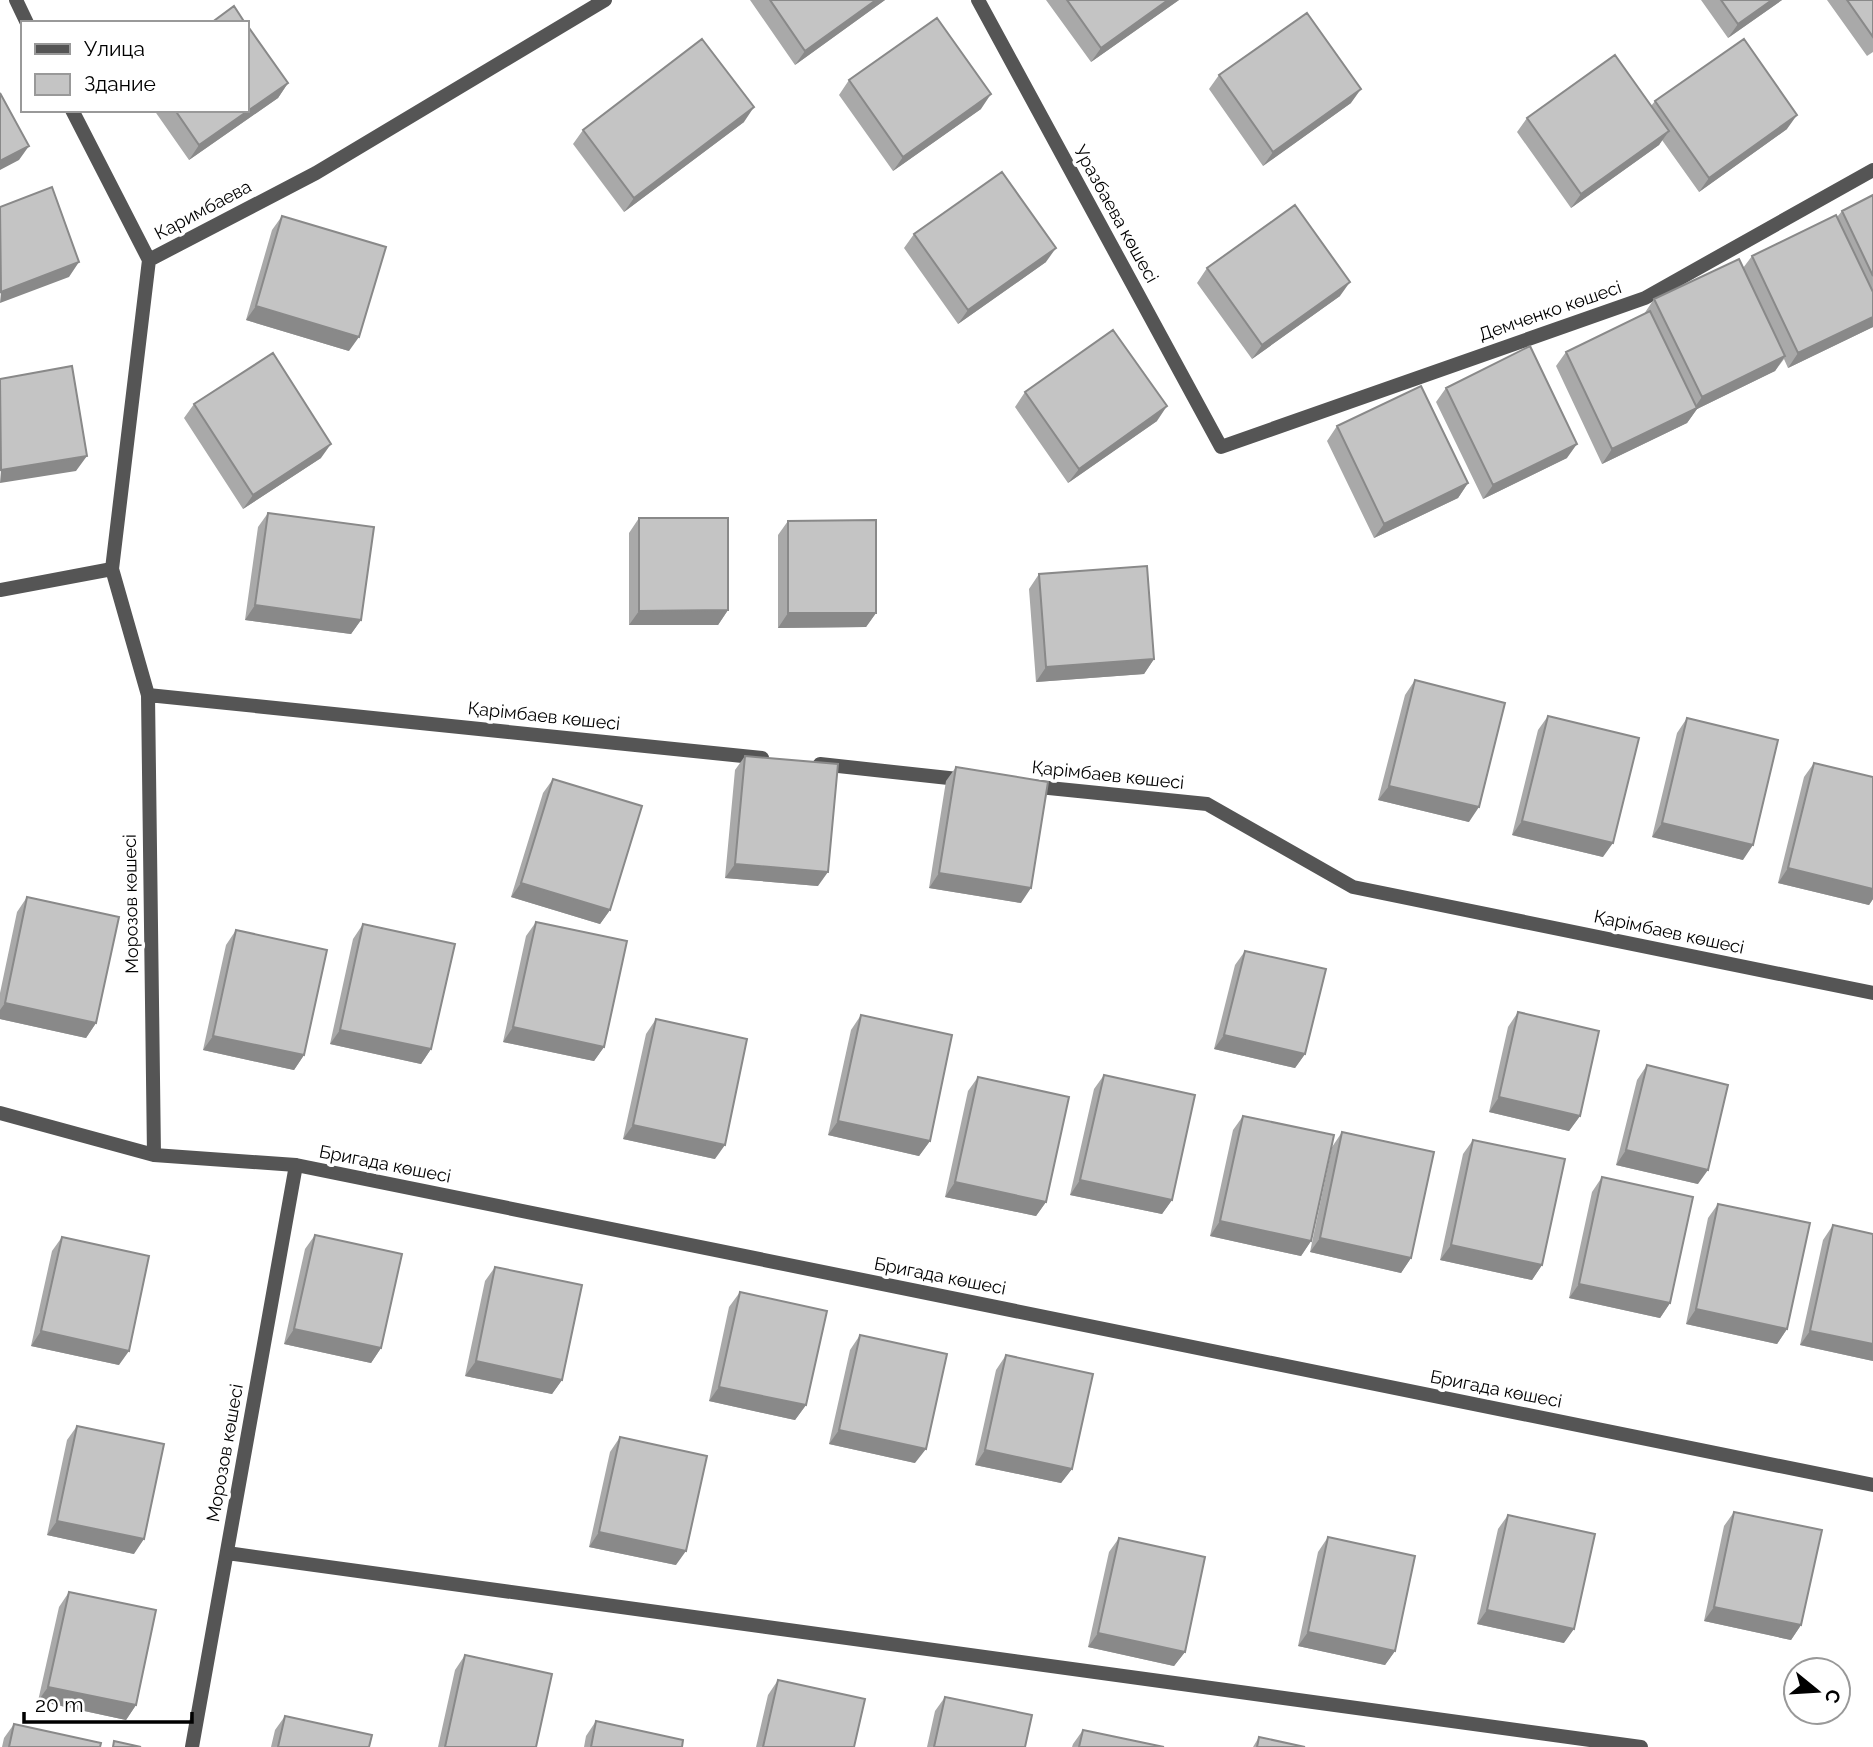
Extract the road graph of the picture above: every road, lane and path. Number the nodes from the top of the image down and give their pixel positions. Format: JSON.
{"nodes":[{"id":1,"x":16,"y":0,"type":"edge"},
{"id":2,"x":605,"y":0,"type":"edge"},
{"id":3,"x":978,"y":0,"type":"edge"},
{"id":4,"x":26,"y":21,"type":"edge"},
{"id":5,"x":73,"y":112,"type":"edge"},
{"id":6,"x":1873,"y":170,"type":"edge"},
{"id":7,"x":149,"y":260,"type":"junction"},
{"id":8,"x":1221,"y":447,"type":"joint"},
{"id":9,"x":112,"y":569,"type":"junction"},
{"id":10,"x":0,"y":590,"type":"edge"},
{"id":11,"x":148,"y":695,"type":"junction"},
{"id":12,"x":781,"y":760,"type":"edge"},
{"id":13,"x":808,"y":763,"type":"edge"},
{"id":14,"x":987,"y":782,"type":"edge"},
{"id":15,"x":1014,"y":784,"type":"edge"},
{"id":16,"x":1873,"y":993,"type":"edge"},
{"id":17,"x":0,"y":1113,"type":"edge"},
{"id":18,"x":153,"y":1155,"type":"junction"},
{"id":19,"x":296,"y":1165,"type":"junction"},
{"id":20,"x":1873,"y":1485,"type":"edge"},
{"id":21,"x":227,"y":1553,"type":"junction"},
{"id":22,"x":192,"y":1747,"type":"edge"},
{"id":23,"x":1641,"y":1747,"type":"edge"}],
"edges":[{"from":1,"to":4,"type":"street"},
{"from":2,"to":7,"type":"street","name":"Каримбаева"},
{"from":3,"to":8,"type":"street","name":"Уразбаева көшесі"},
{"from":5,"to":7,"type":"street"},
{"from":6,"to":8,"type":"street","name":"Демченко көшесі"},
{"from":7,"to":9,"type":"street","name":"Каримбаева"},
{"from":9,"to":10,"type":"street"},
{"from":9,"to":11,"type":"street"},
{"from":11,"to":12,"type":"street","name":"Қарімбаев көшесі"},
{"from":11,"to":18,"type":"street","name":"Морозов көшесі"},
{"from":13,"to":14,"type":"street"},
{"from":15,"to":16,"type":"street","name":"Қарімбаев көшесі"},
{"from":17,"to":18,"type":"street","name":"Бригада көшесі"},
{"from":18,"to":19,"type":"street","name":"Бригада көшесі"},
{"from":19,"to":20,"type":"street","name":"Бригада көшесі"},
{"from":19,"to":21,"type":"street","name":"Морозов көшесі"},
{"from":21,"to":22,"type":"street","name":"Морозов көшесі"},
{"from":21,"to":23,"type":"street"}]}
